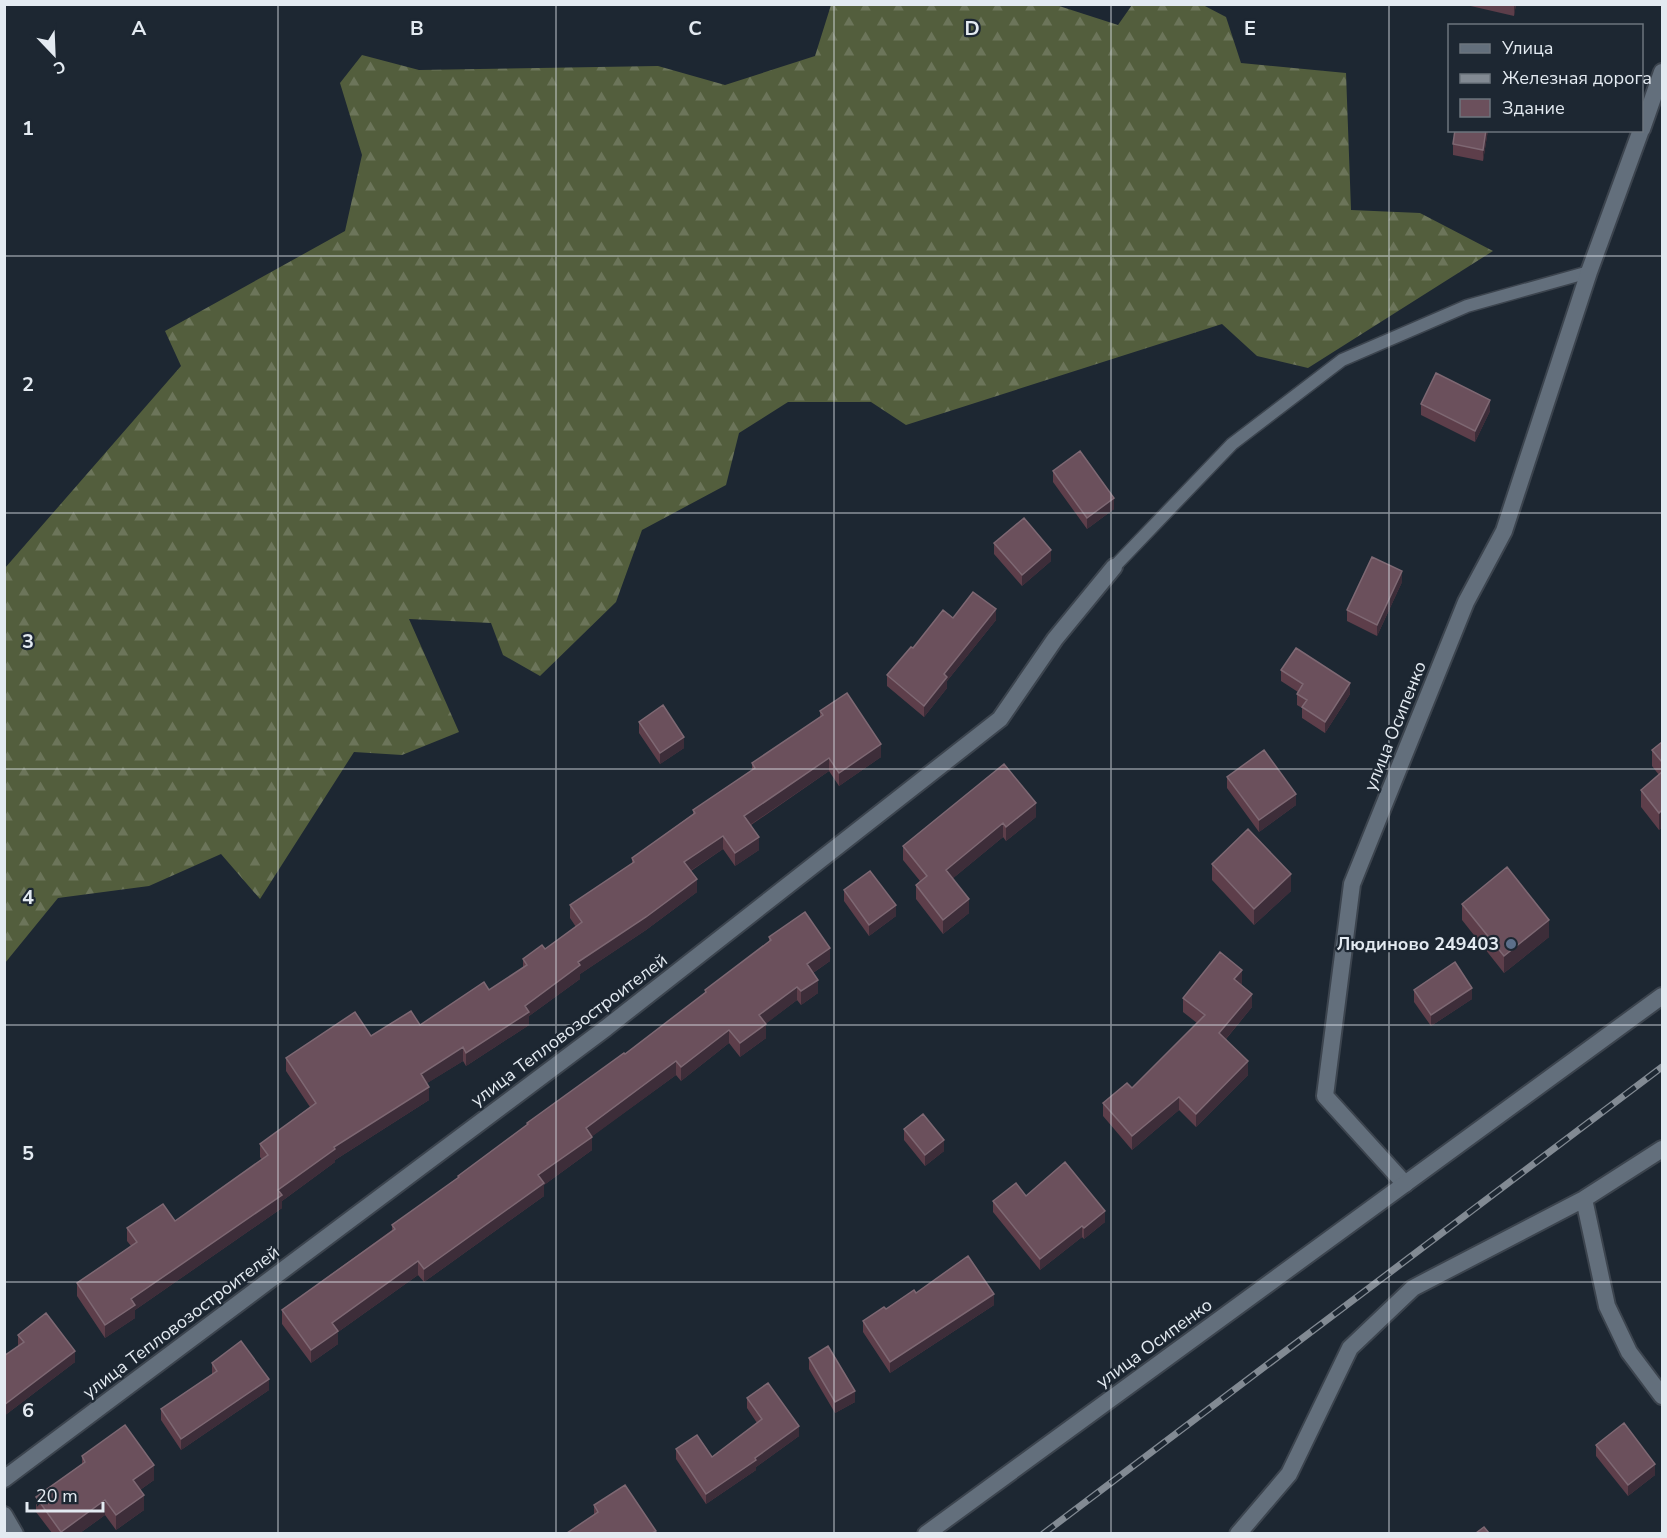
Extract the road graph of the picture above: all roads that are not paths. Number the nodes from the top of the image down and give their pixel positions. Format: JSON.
{"nodes":[{"id":1,"x":1662,"y":72,"type":"edge"},
{"id":2,"x":1643,"y":124,"type":"edge"},
{"id":3,"x":1640,"y":132,"type":"edge"},
{"id":4,"x":1589,"y":272,"type":"junction"},
{"id":5,"x":1114,"y":567,"type":"joint"},
{"id":6,"x":1662,"y":996,"type":"edge"},
{"id":7,"x":1662,"y":1149,"type":"edge"},
{"id":8,"x":1405,"y":1184,"type":"junction"},
{"id":9,"x":1584,"y":1199,"type":"junction"},
{"id":10,"x":1662,"y":1396,"type":"edge"},
{"id":11,"x":4,"y":1479,"type":"edge"},
{"id":12,"x":4,"y":1515,"type":"edge"},
{"id":13,"x":15,"y":1533,"type":"edge"},
{"id":14,"x":926,"y":1533,"type":"edge"},
{"id":15,"x":1238,"y":1533,"type":"edge"}],
"edges":[{"from":1,"to":2,"type":"street","name":"улица Осипенко"},
{"from":3,"to":4,"type":"street","name":"улица Осипенко"},
{"from":4,"to":5,"type":"lane"},
{"from":4,"to":8,"type":"street","name":"улица Осипенко"},
{"from":5,"to":11,"type":"street","name":"улица Тепловозостроителей"},
{"from":6,"to":8,"type":"street","name":"улица Осипенко"},
{"from":7,"to":9,"type":"street"},
{"from":8,"to":14,"type":"street","name":"улица Осипенко"},
{"from":9,"to":10,"type":"street"},
{"from":9,"to":15,"type":"street"},
{"from":12,"to":13,"type":"street"}]}
